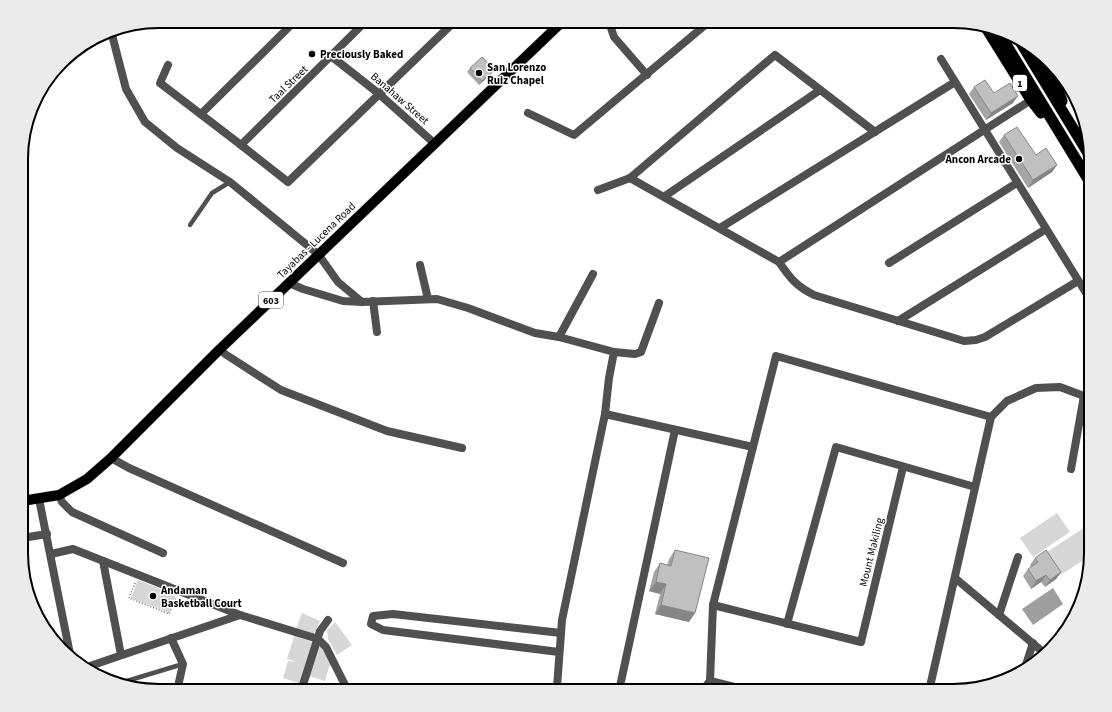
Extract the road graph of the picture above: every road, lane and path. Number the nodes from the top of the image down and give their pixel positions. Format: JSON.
{"nodes":[{"id":1,"x":288,"y":28,"type":"edge"},
{"id":2,"x":359,"y":28,"type":"edge"},
{"id":3,"x":448,"y":28,"type":"edge"},
{"id":4,"x":555,"y":28,"type":"edge"},
{"id":5,"x":611,"y":28,"type":"edge"},
{"id":6,"x":702,"y":28,"type":"edge"},
{"id":7,"x":990,"y":34,"type":"edge"},
{"id":8,"x":113,"y":37,"type":"edge"},
{"id":9,"x":1002,"y":38,"type":"edge"},
{"id":10,"x":1025,"y":49,"type":"edge"},
{"id":11,"x":332,"y":56,"type":"junction"},
{"id":12,"x":941,"y":59,"type":"dead end"},
{"id":13,"x":168,"y":65,"type":"dead end"},
{"id":14,"x":1045,"y":67,"type":"edge"},
{"id":15,"x":647,"y":75,"type":"junction"},
{"id":16,"x":955,"y":82,"type":"junction"},
{"id":17,"x":820,"y":90,"type":"junction"},
{"id":18,"x":378,"y":94,"type":"junction"},
{"id":19,"x":1031,"y":100,"type":"junction"},
{"id":20,"x":528,"y":113,"type":"dead end"},
{"id":21,"x":201,"y":114,"type":"junction"},
{"id":22,"x":1072,"y":127,"type":"junction"},
{"id":23,"x":985,"y":131,"type":"junction"},
{"id":24,"x":875,"y":132,"type":"junction"},
{"id":25,"x":1061,"y":135,"type":"junction"},
{"id":26,"x":434,"y":143,"type":"junction"},
{"id":27,"x":241,"y":144,"type":"junction"},
{"id":28,"x":1083,"y":145,"type":"edge"},
{"id":29,"x":1084,"y":173,"type":"edge"},
{"id":30,"x":630,"y":178,"type":"junction"},
{"id":31,"x":230,"y":182,"type":"junction"},
{"id":32,"x":1018,"y":183,"type":"junction"},
{"id":33,"x":598,"y":190,"type":"dead end"},
{"id":34,"x":665,"y":196,"type":"junction"},
{"id":35,"x":190,"y":225,"type":"dead end"},
{"id":36,"x":720,"y":228,"type":"junction"},
{"id":37,"x":1046,"y":229,"type":"junction"},
{"id":38,"x":318,"y":254,"type":"junction"},
{"id":39,"x":779,"y":262,"type":"junction"},
{"id":40,"x":889,"y":264,"type":"dead end"},
{"id":41,"x":420,"y":265,"type":"dead end"},
{"id":42,"x":593,"y":274,"type":"dead end"},
{"id":43,"x":1078,"y":281,"type":"junction"},
{"id":44,"x":289,"y":283,"type":"junction"},
{"id":45,"x":1084,"y":290,"type":"edge"},
{"id":46,"x":428,"y":299,"type":"junction"},
{"id":47,"x":373,"y":301,"type":"junction"},
{"id":48,"x":362,"y":302,"type":"junction"},
{"id":49,"x":659,"y":303,"type":"dead end"},
{"id":50,"x":898,"y":321,"type":"junction"},
{"id":51,"x":377,"y":332,"type":"dead end"},
{"id":52,"x":559,"y":337,"type":"junction"},
{"id":53,"x":220,"y":349,"type":"junction"},
{"id":54,"x":614,"y":352,"type":"junction"},
{"id":55,"x":1084,"y":393,"type":"edge"},
{"id":56,"x":1084,"y":408,"type":"edge"},
{"id":57,"x":605,"y":414,"type":"junction"},
{"id":58,"x":991,"y":417,"type":"junction"},
{"id":59,"x":676,"y":430,"type":"junction"},
{"id":60,"x":753,"y":447,"type":"junction"},
{"id":61,"x":462,"y":448,"type":"dead end"},
{"id":62,"x":111,"y":458,"type":"junction"},
{"id":63,"x":903,"y":467,"type":"junction"},
{"id":64,"x":1071,"y":469,"type":"dead end"},
{"id":65,"x":975,"y":488,"type":"junction"},
{"id":66,"x":59,"y":495,"type":"junction"},
{"id":67,"x":40,"y":498,"type":"junction"},
{"id":68,"x":28,"y":500,"type":"edge"},
{"id":69,"x":47,"y":534,"type":"junction"},
{"id":70,"x":28,"y":537,"type":"edge"},
{"id":71,"x":163,"y":553,"type":"dead end"},
{"id":72,"x":51,"y":554,"type":"junction"},
{"id":73,"x":1018,"y":557,"type":"dead end"},
{"id":74,"x":103,"y":561,"type":"junction"},
{"id":75,"x":342,"y":563,"type":"dead end"},
{"id":76,"x":138,"y":575,"type":"junction"},
{"id":77,"x":955,"y":578,"type":"junction"},
{"id":78,"x":179,"y":591,"type":"junction"},
{"id":79,"x":713,"y":604,"type":"junction"},
{"id":80,"x":240,"y":615,"type":"junction"},
{"id":81,"x":999,"y":615,"type":"junction"},
{"id":82,"x":328,"y":620,"type":"dead end"},
{"id":83,"x":787,"y":624,"type":"junction"},
{"id":84,"x":561,"y":633,"type":"junction"},
{"id":85,"x":171,"y":638,"type":"junction"},
{"id":86,"x":318,"y":639,"type":"junction"},
{"id":87,"x":1033,"y":643,"type":"junction"},
{"id":88,"x":69,"y":649,"type":"edge"},
{"id":89,"x":1040,"y":650,"type":"edge"},
{"id":90,"x":559,"y":652,"type":"junction"},
{"id":91,"x":121,"y":655,"type":"junction"},
{"id":92,"x":1027,"y":661,"type":"edge"},
{"id":93,"x":183,"y":664,"type":"junction"},
{"id":94,"x":92,"y":665,"type":"edge"},
{"id":95,"x":130,"y":680,"type":"edge"},
{"id":96,"x":710,"y":681,"type":"junction"},
{"id":97,"x":179,"y":684,"type":"edge"},
{"id":98,"x":303,"y":684,"type":"edge"},
{"id":99,"x":344,"y":684,"type":"edge"},
{"id":100,"x":557,"y":684,"type":"edge"},
{"id":101,"x":621,"y":684,"type":"edge"},
{"id":102,"x":708,"y":684,"type":"edge"},
{"id":103,"x":722,"y":684,"type":"edge"},
{"id":104,"x":931,"y":684,"type":"edge"}],
"edges":[{"from":1,"to":21,"type":"street"},
{"from":2,"to":11,"type":"street","name":"Taal Street"},
{"from":3,"to":18,"type":"street"},
{"from":4,"to":26,"type":"main road","name":"Tayabas - Lucena Road","number":"603"},
{"from":5,"to":15,"type":"street"},
{"from":6,"to":15,"type":"street"},
{"from":7,"to":19,"type":"highway","number":"1"},
{"from":8,"to":31,"type":"street"},
{"from":9,"to":25,"type":"highway","number":"1"},
{"from":10,"to":22,"type":"highway","number":"1"},
{"from":11,"to":18,"type":"street","name":"Banahaw Street"},
{"from":11,"to":27,"type":"street","name":"Taal Street"},
{"from":12,"to":16,"type":"street"},
{"from":13,"to":21,"type":"street"},
{"from":14,"to":22,"type":"highway","number":"1"},
{"from":15,"to":20,"type":"street"},
{"from":16,"to":23,"type":"street"},
{"from":16,"to":24,"type":"street"},
{"from":17,"to":24,"type":"street"},
{"from":17,"to":30,"type":"street"},
{"from":17,"to":34,"type":"street"},
{"from":18,"to":26,"type":"street","name":"Banahaw Street"},
{"from":18,"to":27,"type":"street"},
{"from":19,"to":23,"type":"street"},
{"from":19,"to":25,"type":"highway","number":"1"},
{"from":21,"to":27,"type":"street"},
{"from":22,"to":28,"type":"highway","number":"1"},
{"from":23,"to":32,"type":"street"},
{"from":23,"to":39,"type":"street"},
{"from":24,"to":36,"type":"street"},
{"from":25,"to":29,"type":"highway","number":"1"},
{"from":26,"to":38,"type":"main road","name":"Tayabas - Lucena Road","number":"603"},
{"from":30,"to":33,"type":"street"},
{"from":30,"to":34,"type":"street"},
{"from":31,"to":35,"type":"lane"},
{"from":31,"to":38,"type":"street"},
{"from":32,"to":37,"type":"street"},
{"from":32,"to":40,"type":"street"},
{"from":34,"to":36,"type":"street"},
{"from":36,"to":39,"type":"street"},
{"from":37,"to":43,"type":"street"},
{"from":37,"to":50,"type":"street"},
{"from":38,"to":44,"type":"main road","name":"Tayabas - Lucena Road","number":"603"},
{"from":38,"to":48,"type":"street"},
{"from":39,"to":50,"type":"street"},
{"from":41,"to":46,"type":"street"},
{"from":42,"to":52,"type":"street"},
{"from":43,"to":45,"type":"street"},
{"from":43,"to":50,"type":"street"},
{"from":44,"to":48,"type":"street"},
{"from":44,"to":53,"type":"main road","name":"Tayabas - Lucena Road","number":"603"},
{"from":46,"to":47,"type":"street"},
{"from":46,"to":52,"type":"street"},
{"from":47,"to":48,"type":"street"},
{"from":47,"to":51,"type":"street"},
{"from":49,"to":54,"type":"street"},
{"from":52,"to":54,"type":"street"},
{"from":53,"to":61,"type":"street"},
{"from":53,"to":62,"type":"main road","name":"Tayabas - Lucena Road","number":"603"},
{"from":54,"to":57,"type":"street"},
{"from":55,"to":58,"type":"street"},
{"from":56,"to":64,"type":"street"},
{"from":57,"to":59,"type":"street"},
{"from":57,"to":84,"type":"street"},
{"from":58,"to":60,"type":"street"},
{"from":58,"to":65,"type":"street"},
{"from":59,"to":60,"type":"street"},
{"from":59,"to":101,"type":"street"},
{"from":60,"to":79,"type":"street"},
{"from":62,"to":66,"type":"main road","name":"Tayabas - Lucena Road","number":"603"},
{"from":62,"to":75,"type":"street"},
{"from":63,"to":65,"type":"street"},
{"from":63,"to":83,"type":"street"},
{"from":63,"to":83,"type":"street","name":"Mount Makiling"},
{"from":65,"to":77,"type":"street"},
{"from":66,"to":67,"type":"main road","name":"Tayabas - Lucena Road","number":"603"},
{"from":66,"to":71,"type":"street"},
{"from":67,"to":68,"type":"main road","name":"Tayabas - Lucena Road","number":"603"},
{"from":67,"to":69,"type":"street"},
{"from":69,"to":70,"type":"street"},
{"from":69,"to":72,"type":"street"},
{"from":72,"to":74,"type":"street"},
{"from":72,"to":88,"type":"street"},
{"from":73,"to":81,"type":"street"},
{"from":74,"to":76,"type":"street"},
{"from":74,"to":91,"type":"street"},
{"from":76,"to":78,"type":"street"},
{"from":76,"to":78,"type":"path"},
{"from":77,"to":81,"type":"street"},
{"from":77,"to":104,"type":"street"},
{"from":78,"to":80,"type":"street"},
{"from":79,"to":83,"type":"street"},
{"from":79,"to":96,"type":"street"},
{"from":80,"to":85,"type":"street"},
{"from":80,"to":86,"type":"street"},
{"from":81,"to":87,"type":"street"},
{"from":82,"to":86,"type":"street"},
{"from":84,"to":90,"type":"street"},
{"from":84,"to":90,"type":"street"},
{"from":85,"to":91,"type":"street"},
{"from":85,"to":93,"type":"street"},
{"from":86,"to":98,"type":"street"},
{"from":86,"to":99,"type":"street"},
{"from":87,"to":89,"type":"street"},
{"from":87,"to":92,"type":"street"},
{"from":90,"to":100,"type":"street"},
{"from":91,"to":94,"type":"street"},
{"from":93,"to":95,"type":"lane"},
{"from":93,"to":97,"type":"street"},
{"from":96,"to":102,"type":"street"},
{"from":96,"to":103,"type":"street"}]}
